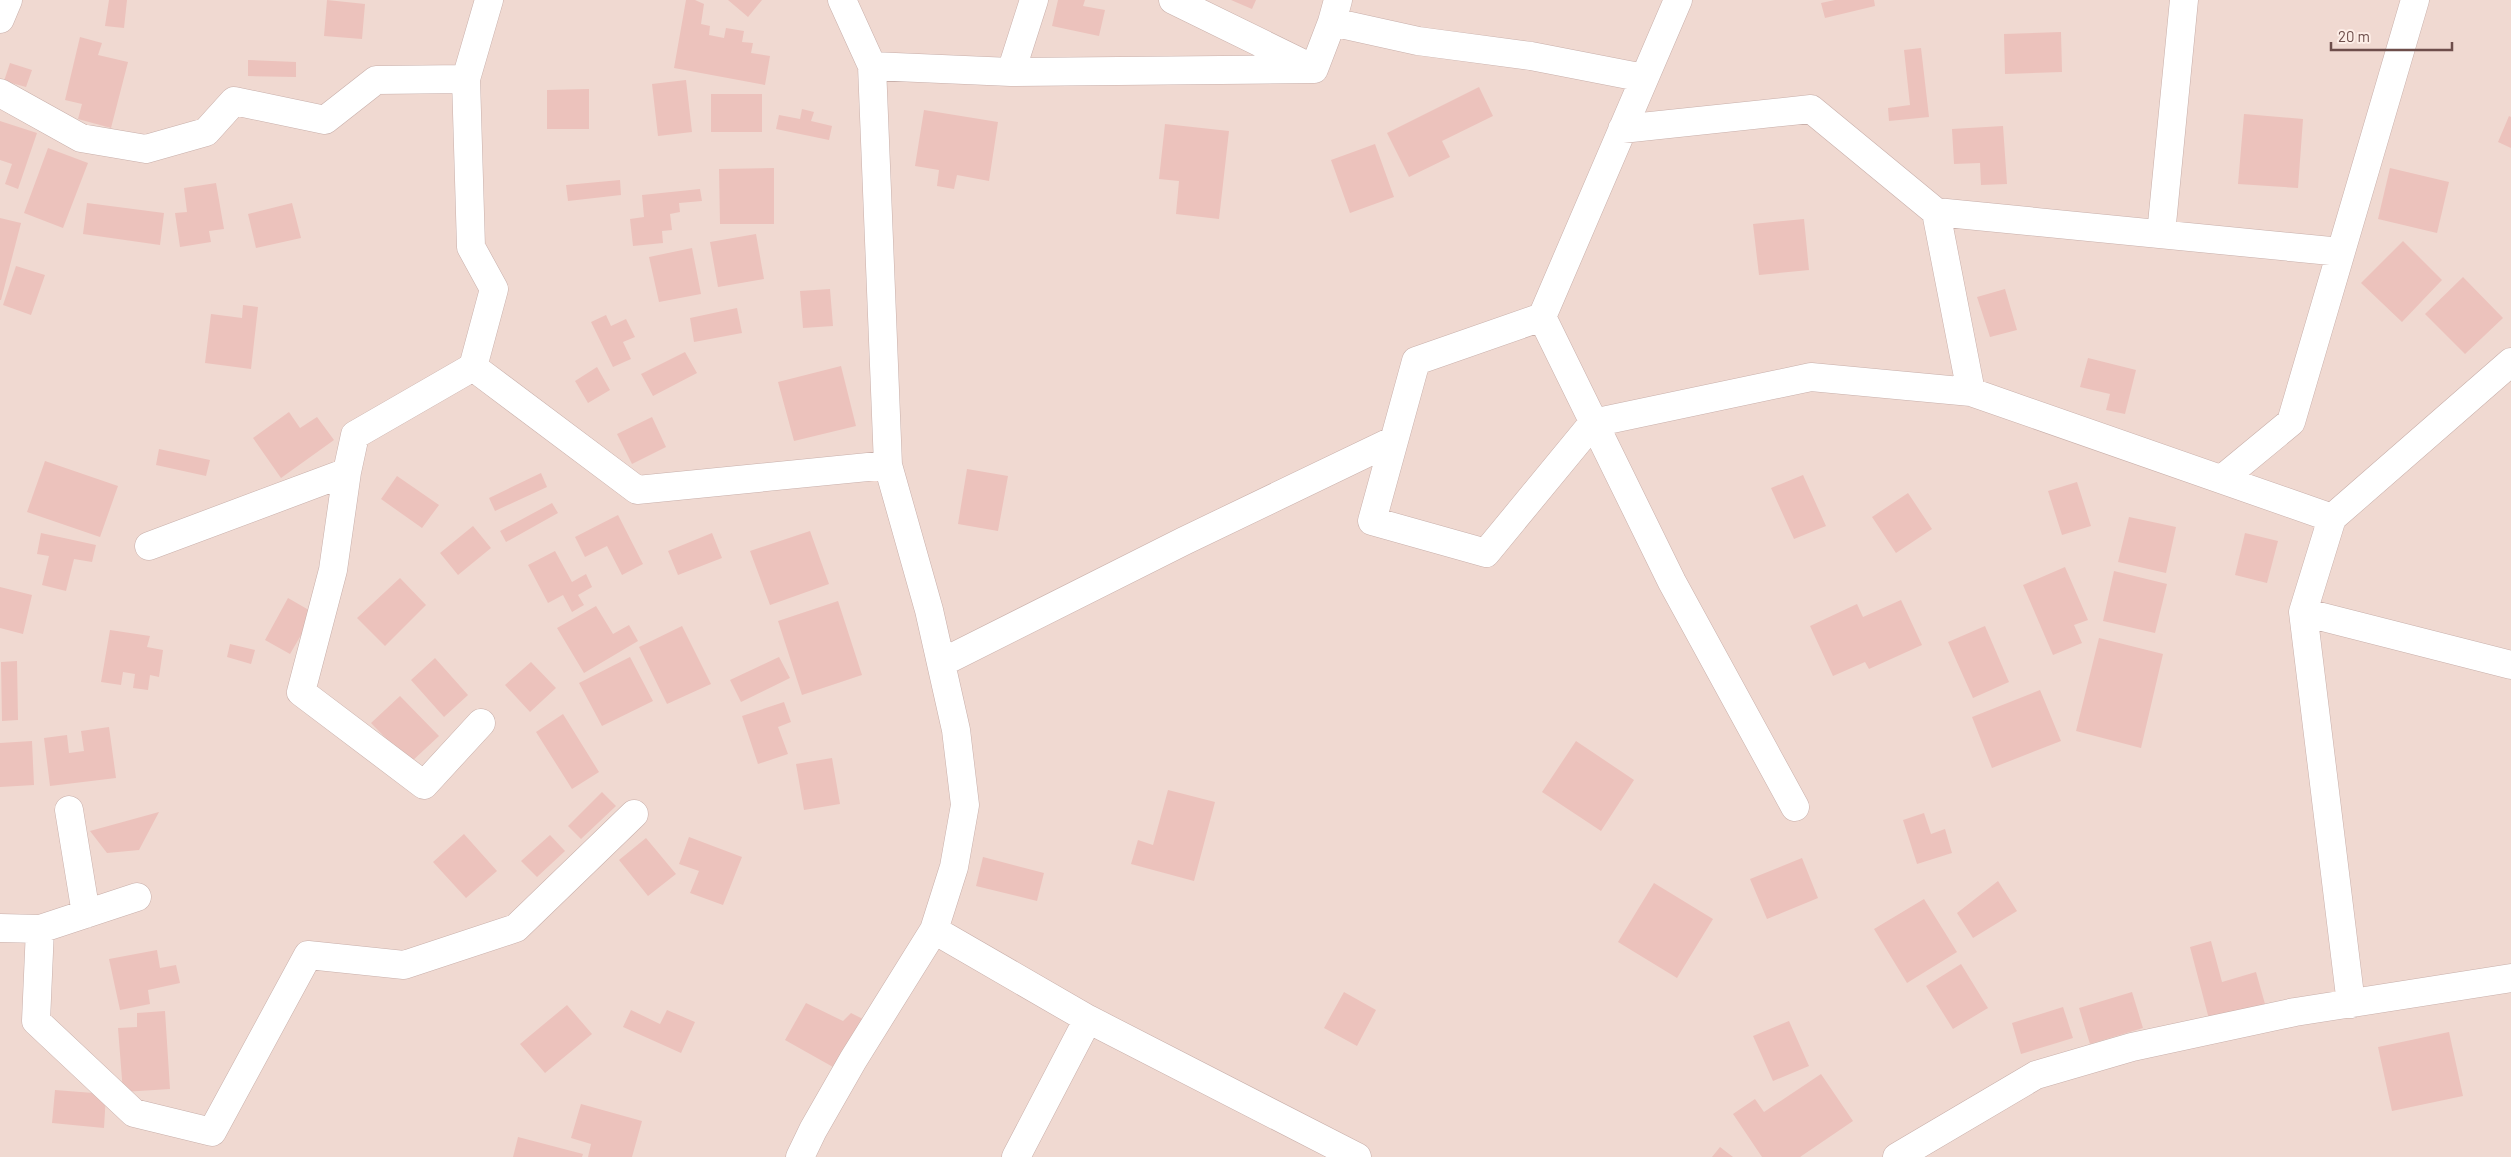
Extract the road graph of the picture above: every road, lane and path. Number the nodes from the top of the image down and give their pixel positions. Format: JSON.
{"nodes":[{"id":1,"x":8,"y":0,"type":"edge"},
{"id":2,"x":489,"y":0,"type":"edge"},
{"id":3,"x":842,"y":0,"type":"edge"},
{"id":4,"x":1034,"y":0,"type":"edge"},
{"id":5,"x":1173,"y":0,"type":"edge"},
{"id":6,"x":1678,"y":0,"type":"edge"},
{"id":7,"x":2184,"y":0,"type":"edge"},
{"id":8,"x":2415,"y":0,"type":"edge"},
{"id":9,"x":1335,"y":11,"type":"edge"},
{"id":10,"x":0,"y":19,"type":"edge"},
{"id":11,"x":872,"y":66,"type":"junction"},
{"id":12,"x":1314,"y":69,"type":"junction"},
{"id":13,"x":1011,"y":72,"type":"junction"},
{"id":14,"x":1644,"y":78,"type":"junction"},
{"id":15,"x":466,"y":79,"type":"junction"},
{"id":16,"x":0,"y":93,"type":"edge"},
{"id":17,"x":1622,"y":129,"type":"junction"},
{"id":18,"x":1936,"y":212,"type":"junction"},
{"id":19,"x":2161,"y":234,"type":"junction"},
{"id":20,"x":2341,"y":252,"type":"junction"},
{"id":21,"x":1542,"y":317,"type":"junction"},
{"id":22,"x":2511,"y":362,"type":"edge"},
{"id":23,"x":473,"y":368,"type":"junction"},
{"id":24,"x":1971,"y":392,"type":"junction"},
{"id":25,"x":1593,"y":423,"type":"junction"},
{"id":26,"x":1394,"y":440,"type":"junction"},
{"id":27,"x":888,"y":465,"type":"junction"},
{"id":28,"x":348,"y":472,"type":"junction"},
{"id":29,"x":2222,"y":479,"type":"junction"},
{"id":30,"x":2332,"y":518,"type":"junction"},
{"id":31,"x":149,"y":546,"type":"dead end"},
{"id":32,"x":2303,"y":612,"type":"junction"},
{"id":33,"x":941,"y":663,"type":"junction"},
{"id":34,"x":2511,"y":664,"type":"edge"},
{"id":35,"x":481,"y":723,"type":"dead end"},
{"id":36,"x":1795,"y":807,"type":"dead end"},
{"id":37,"x":69,"y":810,"type":"dead end"},
{"id":38,"x":634,"y":814,"type":"dead end"},
{"id":39,"x":137,"y":897,"type":"dead end"},
{"id":40,"x":86,"y":914,"type":"junction"},
{"id":41,"x":0,"y":928,"type":"edge"},
{"id":42,"x":40,"y":929,"type":"junction"},
{"id":43,"x":934,"y":930,"type":"junction"},
{"id":44,"x":2511,"y":978,"type":"edge"},
{"id":45,"x":2351,"y":1004,"type":"junction"},
{"id":46,"x":1088,"y":1019,"type":"junction"},
{"id":47,"x":800,"y":1157,"type":"edge"},
{"id":48,"x":1016,"y":1157,"type":"edge"},
{"id":49,"x":1357,"y":1157,"type":"edge"},
{"id":50,"x":1897,"y":1157,"type":"edge"}],
"edges":[{"from":1,"to":10,"type":"street"},
{"from":2,"to":15,"type":"street"},
{"from":3,"to":11,"type":"street"},
{"from":4,"to":13,"type":"street"},
{"from":5,"to":12,"type":"street"},
{"from":6,"to":14,"type":"street"},
{"from":7,"to":19,"type":"street"},
{"from":8,"to":20,"type":"street"},
{"from":9,"to":12,"type":"street"},
{"from":9,"to":14,"type":"street"},
{"from":11,"to":13,"type":"street"},
{"from":11,"to":27,"type":"street"},
{"from":12,"to":13,"type":"street"},
{"from":14,"to":17,"type":"street"},
{"from":15,"to":16,"type":"street"},
{"from":15,"to":23,"type":"street"},
{"from":17,"to":18,"type":"street"},
{"from":17,"to":21,"type":"street"},
{"from":18,"to":19,"type":"street"},
{"from":18,"to":24,"type":"street"},
{"from":19,"to":20,"type":"street"},
{"from":20,"to":29,"type":"street"},
{"from":21,"to":25,"type":"street"},
{"from":21,"to":26,"type":"street"},
{"from":22,"to":30,"type":"street"},
{"from":23,"to":27,"type":"street"},
{"from":23,"to":28,"type":"street"},
{"from":24,"to":25,"type":"street"},
{"from":24,"to":29,"type":"street"},
{"from":25,"to":26,"type":"street"},
{"from":25,"to":36,"type":"street"},
{"from":26,"to":33,"type":"street"},
{"from":27,"to":33,"type":"street"},
{"from":28,"to":31,"type":"street"},
{"from":28,"to":35,"type":"street"},
{"from":29,"to":30,"type":"street"},
{"from":30,"to":32,"type":"street"},
{"from":32,"to":34,"type":"street"},
{"from":32,"to":45,"type":"street"},
{"from":33,"to":43,"type":"street"},
{"from":37,"to":40,"type":"street"},
{"from":38,"to":42,"type":"street"},
{"from":39,"to":40,"type":"street"},
{"from":40,"to":42,"type":"street"},
{"from":41,"to":42,"type":"street"},
{"from":43,"to":46,"type":"street"},
{"from":43,"to":47,"type":"street"},
{"from":44,"to":45,"type":"street"},
{"from":45,"to":50,"type":"street"},
{"from":46,"to":48,"type":"street"},
{"from":46,"to":49,"type":"street"}]}
